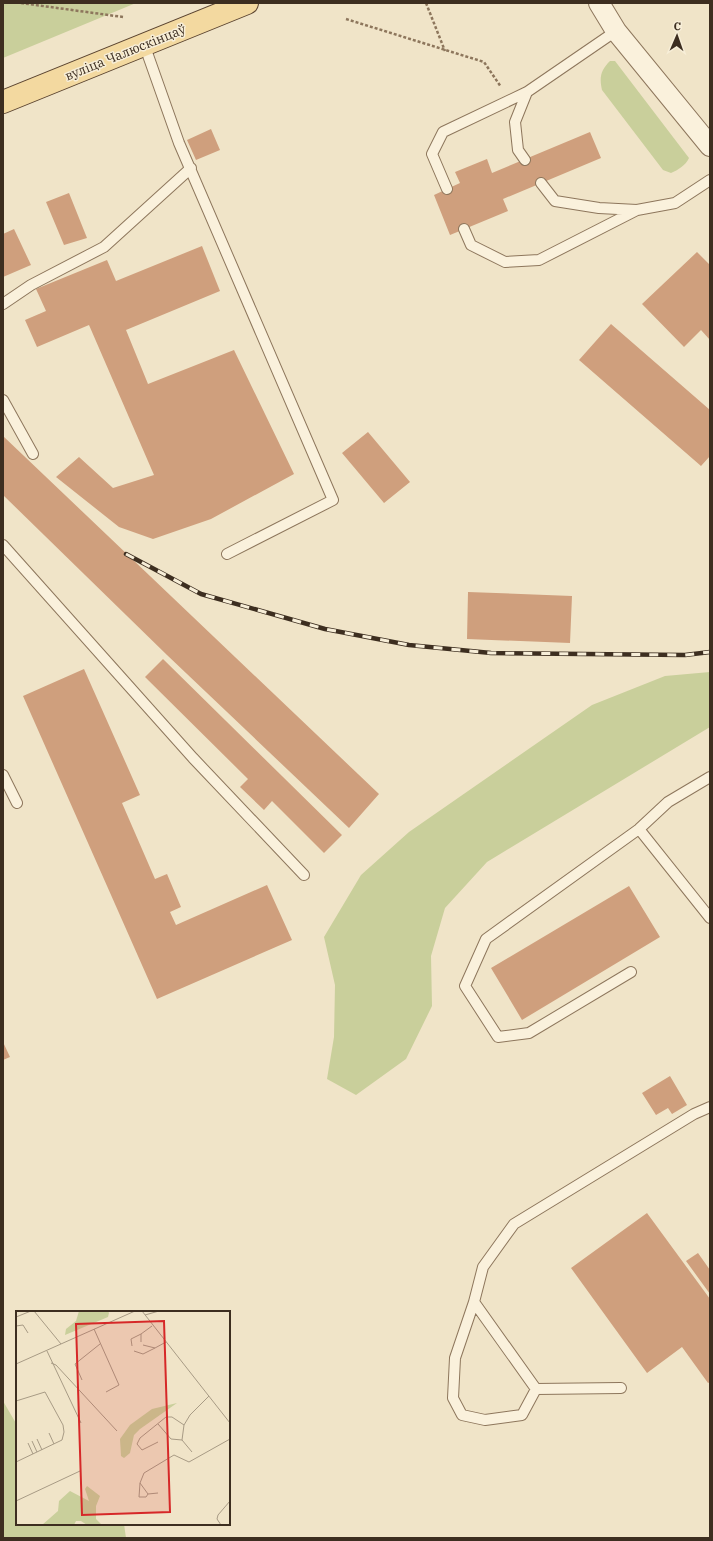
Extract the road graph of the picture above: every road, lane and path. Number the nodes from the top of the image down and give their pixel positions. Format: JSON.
{"nodes":[{"id":1,"x":21,"y":3,"type":"edge"},
{"id":2,"x":247,"y":3,"type":"edge"},
{"id":3,"x":426,"y":3,"type":"edge"},
{"id":4,"x":599,"y":3,"type":"edge"},
{"id":5,"x":123,"y":17,"type":"dead end"},
{"id":6,"x":346,"y":19,"type":"dead end"},
{"id":7,"x":616,"y":31,"type":"junction"},
{"id":8,"x":144,"y":44,"type":"junction"},
{"id":9,"x":445,"y":51,"type":"junction"},
{"id":10,"x":527,"y":92,"type":"junction"},
{"id":11,"x":511,"y":100,"type":"junction"},
{"id":12,"x":3,"y":102,"type":"edge"},
{"id":13,"x":710,"y":146,"type":"edge"},
{"id":14,"x":525,"y":160,"type":"dead end"},
{"id":15,"x":190,"y":168,"type":"junction"},
{"id":16,"x":710,"y":180,"type":"edge"},
{"id":17,"x":541,"y":183,"type":"dead end"},
{"id":18,"x":447,"y":189,"type":"dead end"},
{"id":19,"x":637,"y":210,"type":"junction"},
{"id":20,"x":464,"y":229,"type":"dead end"},
{"id":21,"x":3,"y":304,"type":"edge"},
{"id":22,"x":3,"y":400,"type":"edge"},
{"id":23,"x":33,"y":454,"type":"dead end"},
{"id":24,"x":3,"y":546,"type":"edge"},
{"id":25,"x":227,"y":554,"type":"dead end"},
{"id":26,"x":3,"y":775,"type":"edge"},
{"id":27,"x":710,"y":777,"type":"edge"},
{"id":28,"x":16,"y":803,"type":"dead end"},
{"id":29,"x":639,"y":829,"type":"junction"},
{"id":30,"x":304,"y":875,"type":"dead end"},
{"id":31,"x":710,"y":918,"type":"edge"},
{"id":32,"x":631,"y":972,"type":"dead end"},
{"id":33,"x":710,"y":1107,"type":"edge"},
{"id":34,"x":474,"y":1302,"type":"junction"},
{"id":35,"x":621,"y":1388,"type":"dead end"},
{"id":36,"x":536,"y":1389,"type":"junction"}],
"edges":[{"from":1,"to":5,"type":"path"},
{"from":2,"to":8,"type":"main road","name":"вуліца Чалюскінцаў"},
{"from":3,"to":9,"type":"path"},
{"from":4,"to":7,"type":"street"},
{"from":6,"to":9,"type":"path"},
{"from":7,"to":10,"type":"lane"},
{"from":7,"to":13,"type":"street"},
{"from":8,"to":12,"type":"main road","name":"вуліца Чалюскінцаў"},
{"from":8,"to":15,"type":"lane"},
{"from":9,"to":11,"type":"path"},
{"from":10,"to":11,"type":"lane"},
{"from":10,"to":14,"type":"lane"},
{"from":11,"to":18,"type":"lane"},
{"from":15,"to":21,"type":"lane"},
{"from":15,"to":25,"type":"lane"},
{"from":16,"to":19,"type":"lane"},
{"from":17,"to":19,"type":"lane"},
{"from":19,"to":20,"type":"lane"},
{"from":22,"to":23,"type":"lane"},
{"from":24,"to":30,"type":"lane"},
{"from":26,"to":28,"type":"lane"},
{"from":27,"to":29,"type":"lane"},
{"from":29,"to":31,"type":"lane"},
{"from":29,"to":32,"type":"lane"},
{"from":33,"to":34,"type":"lane"},
{"from":34,"to":36,"type":"lane"},
{"from":34,"to":36,"type":"lane"},
{"from":35,"to":36,"type":"lane"}]}
